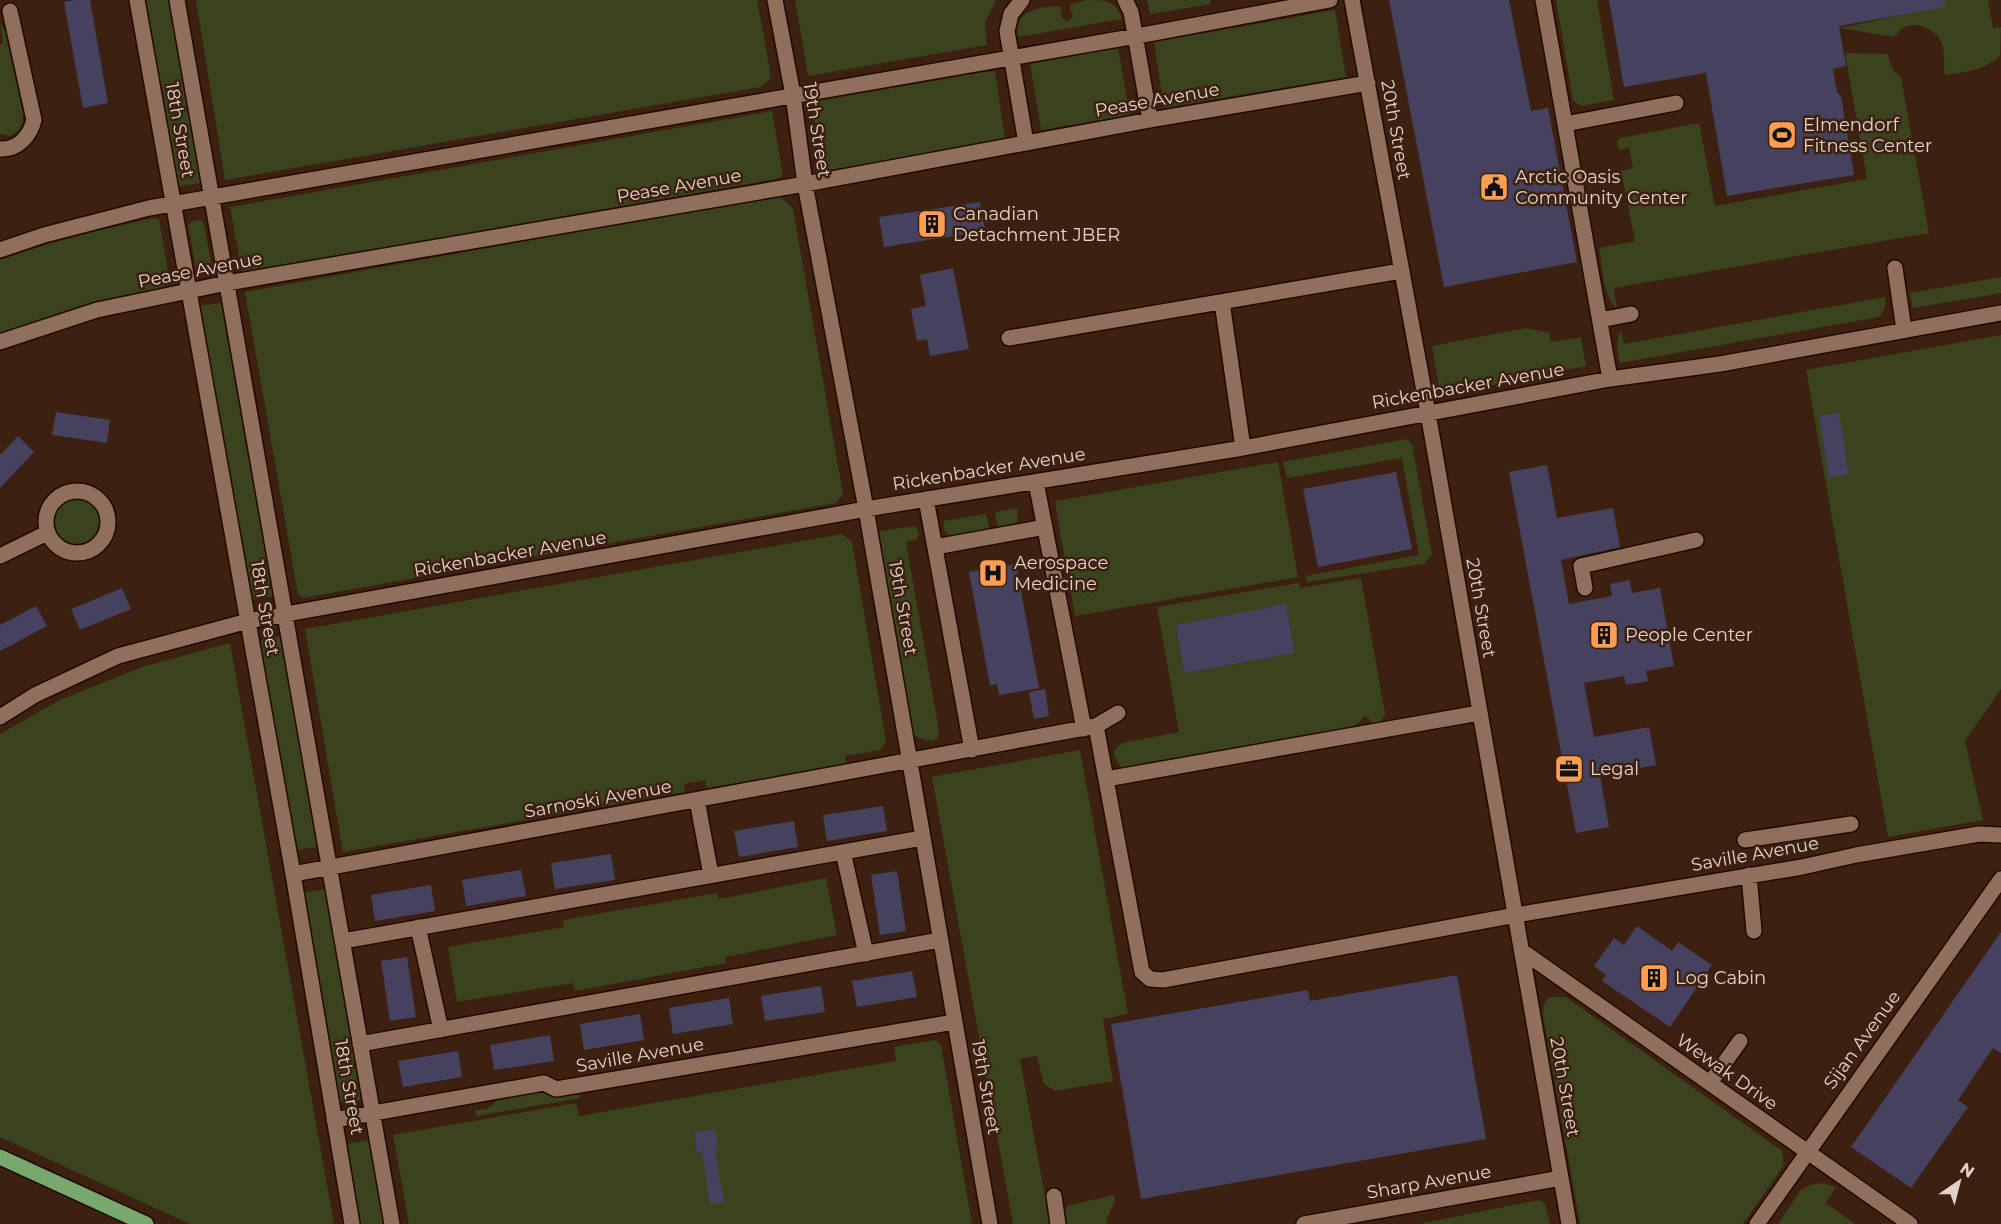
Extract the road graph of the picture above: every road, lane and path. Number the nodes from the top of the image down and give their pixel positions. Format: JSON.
{"nodes":[{"id":1,"x":137,"y":0,"type":"edge"},
{"id":2,"x":177,"y":0,"type":"edge"},
{"id":3,"x":775,"y":0,"type":"edge"},
{"id":4,"x":1022,"y":0,"type":"edge"},
{"id":5,"x":1125,"y":0,"type":"edge"},
{"id":6,"x":1330,"y":0,"type":"edge"},
{"id":7,"x":1352,"y":0,"type":"edge"},
{"id":8,"x":1543,"y":0,"type":"edge"},
{"id":9,"x":9,"y":8,"type":"edge"},
{"id":10,"x":1134,"y":36,"type":"junction"},
{"id":11,"x":1011,"y":58,"type":"junction"},
{"id":12,"x":1368,"y":83,"type":"junction"},
{"id":13,"x":793,"y":95,"type":"junction"},
{"id":14,"x":1676,"y":103,"type":"dead end"},
{"id":15,"x":1150,"y":120,"type":"junction"},
{"id":16,"x":1565,"y":124,"type":"junction"},
{"id":17,"x":1026,"y":143,"type":"junction"},
{"id":18,"x":0,"y":148,"type":"edge"},
{"id":19,"x":805,"y":184,"type":"junction"},
{"id":20,"x":212,"y":198,"type":"junction"},
{"id":21,"x":172,"y":205,"type":"junction"},
{"id":22,"x":0,"y":250,"type":"edge"},
{"id":23,"x":1895,"y":268,"type":"dead end"},
{"id":24,"x":1401,"y":271,"type":"junction"},
{"id":25,"x":227,"y":283,"type":"junction"},
{"id":26,"x":189,"y":292,"type":"junction"},
{"id":27,"x":1222,"y":302,"type":"junction"},
{"id":28,"x":2001,"y":313,"type":"edge"},
{"id":29,"x":1631,"y":314,"type":"dead end"},
{"id":30,"x":1600,"y":320,"type":"junction"},
{"id":31,"x":1904,"y":330,"type":"junction"},
{"id":32,"x":1009,"y":338,"type":"dead end"},
{"id":33,"x":0,"y":342,"type":"edge"},
{"id":34,"x":1610,"y":379,"type":"junction"},
{"id":35,"x":1428,"y":413,"type":"junction"},
{"id":36,"x":1243,"y":448,"type":"junction"},
{"id":37,"x":1036,"y":482,"type":"junction"},
{"id":38,"x":926,"y":499,"type":"junction"},
{"id":39,"x":866,"y":509,"type":"junction"},
{"id":40,"x":1045,"y":527,"type":"junction"},
{"id":41,"x":47,"y":533,"type":"junction"},
{"id":42,"x":1696,"y":540,"type":"dead end"},
{"id":43,"x":935,"y":548,"type":"junction"},
{"id":44,"x":0,"y":556,"type":"edge"},
{"id":45,"x":1586,"y":588,"type":"dead end"},
{"id":46,"x":285,"y":614,"type":"junction"},
{"id":47,"x":248,"y":621,"type":"junction"},
{"id":48,"x":1118,"y":713,"type":"dead end"},
{"id":49,"x":1479,"y":713,"type":"junction"},
{"id":50,"x":0,"y":717,"type":"edge"},
{"id":51,"x":1090,"y":728,"type":"junction"},
{"id":52,"x":972,"y":750,"type":"junction"},
{"id":53,"x":909,"y":762,"type":"junction"},
{"id":54,"x":1106,"y":779,"type":"junction"},
{"id":55,"x":697,"y":800,"type":"junction"},
{"id":56,"x":1851,"y":824,"type":"dead end"},
{"id":57,"x":2001,"y":835,"type":"edge"},
{"id":58,"x":922,"y":838,"type":"junction"},
{"id":59,"x":1745,"y":840,"type":"dead end"},
{"id":60,"x":843,"y":852,"type":"junction"},
{"id":61,"x":330,"y":868,"type":"junction"},
{"id":62,"x":293,"y":874,"type":"junction"},
{"id":63,"x":711,"y":875,"type":"junction"},
{"id":64,"x":1749,"y":875,"type":"junction"},
{"id":65,"x":2001,"y":879,"type":"edge"},
{"id":66,"x":1516,"y":915,"type":"junction"},
{"id":67,"x":418,"y":927,"type":"junction"},
{"id":68,"x":1754,"y":932,"type":"dead end"},
{"id":69,"x":940,"y":940,"type":"junction"},
{"id":70,"x":343,"y":941,"type":"junction"},
{"id":71,"x":1522,"y":951,"type":"junction"},
{"id":72,"x":866,"y":954,"type":"junction"},
{"id":73,"x":954,"y":1022,"type":"junction"},
{"id":74,"x":441,"y":1030,"type":"junction"},
{"id":75,"x":1740,"y":1041,"type":"dead end"},
{"id":76,"x":360,"y":1044,"type":"junction"},
{"id":77,"x":1710,"y":1083,"type":"junction"},
{"id":78,"x":372,"y":1114,"type":"junction"},
{"id":79,"x":334,"y":1120,"type":"junction"},
{"id":80,"x":1807,"y":1151,"type":"junction"},
{"id":81,"x":0,"y":1158,"type":"edge"},
{"id":82,"x":1561,"y":1178,"type":"junction"},
{"id":83,"x":1054,"y":1196,"type":"dead end"},
{"id":84,"x":1347,"y":1220,"type":"edge"},
{"id":85,"x":146,"y":1224,"type":"edge"},
{"id":86,"x":352,"y":1224,"type":"edge"},
{"id":87,"x":392,"y":1224,"type":"edge"},
{"id":88,"x":990,"y":1224,"type":"edge"},
{"id":89,"x":1058,"y":1224,"type":"edge"},
{"id":90,"x":1304,"y":1224,"type":"edge"},
{"id":91,"x":1569,"y":1224,"type":"edge"},
{"id":92,"x":1757,"y":1224,"type":"edge"},
{"id":93,"x":1910,"y":1224,"type":"edge"}],
"edges":[{"from":1,"to":21,"type":"street","name":"18th Street"},
{"from":2,"to":20,"type":"street","name":"18th Street"},
{"from":3,"to":13,"type":"street","name":"19th Street"},
{"from":4,"to":11,"type":"street"},
{"from":5,"to":10,"type":"street"},
{"from":6,"to":10,"type":"street"},
{"from":7,"to":12,"type":"street","name":"20th Street"},
{"from":8,"to":16,"type":"street"},
{"from":9,"to":18,"type":"street"},
{"from":10,"to":11,"type":"street"},
{"from":10,"to":15,"type":"street"},
{"from":11,"to":13,"type":"street"},
{"from":11,"to":17,"type":"street"},
{"from":12,"to":15,"type":"street","name":"Pease Avenue"},
{"from":12,"to":24,"type":"street","name":"20th Street"},
{"from":13,"to":19,"type":"street","name":"19th Street"},
{"from":13,"to":20,"type":"street"},
{"from":14,"to":16,"type":"street"},
{"from":15,"to":17,"type":"street","name":"Pease Avenue"},
{"from":16,"to":30,"type":"street"},
{"from":17,"to":19,"type":"street","name":"Pease Avenue"},
{"from":19,"to":25,"type":"street","name":"Pease Avenue"},
{"from":19,"to":39,"type":"street","name":"19th Street"},
{"from":20,"to":21,"type":"street"},
{"from":20,"to":25,"type":"street","name":"18th Street"},
{"from":21,"to":22,"type":"street"},
{"from":21,"to":26,"type":"street","name":"18th Street"},
{"from":23,"to":31,"type":"street"},
{"from":24,"to":27,"type":"street"},
{"from":24,"to":35,"type":"street","name":"20th Street"},
{"from":25,"to":26,"type":"street","name":"Pease Avenue"},
{"from":25,"to":46,"type":"street","name":"18th Street"},
{"from":26,"to":33,"type":"street","name":"Pease Avenue"},
{"from":26,"to":47,"type":"street","name":"18th Street"},
{"from":27,"to":32,"type":"street"},
{"from":27,"to":36,"type":"street"},
{"from":28,"to":31,"type":"street","name":"Rickenbacker Avenue"},
{"from":29,"to":30,"type":"street"},
{"from":30,"to":34,"type":"street"},
{"from":31,"to":34,"type":"street","name":"Rickenbacker Avenue"},
{"from":34,"to":35,"type":"street","name":"Rickenbacker Avenue"},
{"from":35,"to":36,"type":"street","name":"Rickenbacker Avenue"},
{"from":35,"to":49,"type":"street","name":"20th Street"},
{"from":36,"to":37,"type":"street","name":"Rickenbacker Avenue"},
{"from":37,"to":38,"type":"street","name":"Rickenbacker Avenue"},
{"from":37,"to":40,"type":"street"},
{"from":38,"to":39,"type":"street","name":"Rickenbacker Avenue"},
{"from":38,"to":43,"type":"street"},
{"from":39,"to":46,"type":"street","name":"Rickenbacker Avenue"},
{"from":39,"to":53,"type":"street","name":"19th Street"},
{"from":40,"to":43,"type":"street"},
{"from":40,"to":51,"type":"street"},
{"from":41,"to":41,"type":"street"},
{"from":41,"to":44,"type":"street"},
{"from":42,"to":45,"type":"street"},
{"from":43,"to":52,"type":"street"},
{"from":46,"to":47,"type":"street","name":"Rickenbacker Avenue"},
{"from":46,"to":61,"type":"street","name":"18th Street"},
{"from":47,"to":50,"type":"street","name":"Rickenbacker Avenue"},
{"from":47,"to":62,"type":"street","name":"18th Street"},
{"from":48,"to":51,"type":"street","name":"Sarnoski Avenue"},
{"from":49,"to":54,"type":"street"},
{"from":49,"to":66,"type":"street","name":"20th Street"},
{"from":51,"to":52,"type":"street","name":"Sarnoski Avenue"},
{"from":51,"to":54,"type":"street"},
{"from":52,"to":53,"type":"street","name":"Sarnoski Avenue"},
{"from":53,"to":55,"type":"street","name":"Sarnoski Avenue"},
{"from":53,"to":58,"type":"street","name":"19th Street"},
{"from":54,"to":66,"type":"street","name":"Saville Avenue"},
{"from":55,"to":61,"type":"street","name":"Sarnoski Avenue"},
{"from":55,"to":63,"type":"street"},
{"from":56,"to":59,"type":"street"},
{"from":57,"to":64,"type":"street","name":"Saville Avenue"},
{"from":58,"to":60,"type":"street"},
{"from":58,"to":69,"type":"street","name":"19th Street"},
{"from":60,"to":63,"type":"street"},
{"from":60,"to":72,"type":"street"},
{"from":61,"to":62,"type":"street","name":"Sarnoski Avenue"},
{"from":61,"to":70,"type":"street","name":"18th Street"},
{"from":62,"to":79,"type":"street","name":"18th Street"},
{"from":63,"to":67,"type":"street"},
{"from":64,"to":66,"type":"street","name":"Saville Avenue"},
{"from":64,"to":68,"type":"street"},
{"from":65,"to":80,"type":"street","name":"Sijan Avenue"},
{"from":66,"to":71,"type":"street","name":"20th Street"},
{"from":67,"to":70,"type":"street"},
{"from":67,"to":74,"type":"street"},
{"from":69,"to":72,"type":"street"},
{"from":69,"to":73,"type":"street","name":"19th Street"},
{"from":70,"to":76,"type":"street","name":"18th Street"},
{"from":71,"to":77,"type":"street","name":"Wewak Drive"},
{"from":71,"to":82,"type":"street","name":"20th Street"},
{"from":72,"to":74,"type":"street"},
{"from":73,"to":78,"type":"street","name":"Saville Avenue"},
{"from":73,"to":88,"type":"street","name":"19th Street"},
{"from":74,"to":76,"type":"street"},
{"from":75,"to":77,"type":"street"},
{"from":76,"to":78,"type":"street","name":"18th Street"},
{"from":77,"to":80,"type":"street","name":"Wewak Drive"},
{"from":78,"to":79,"type":"street","name":"Saville Avenue"},
{"from":78,"to":87,"type":"street","name":"18th Street"},
{"from":79,"to":86,"type":"street","name":"18th Street"},
{"from":80,"to":92,"type":"street","name":"Sijan Avenue"},
{"from":80,"to":93,"type":"street","name":"Wewak Drive"},
{"from":81,"to":85,"type":"main road"},
{"from":82,"to":84,"type":"street","name":"Sharp Avenue"},
{"from":82,"to":91,"type":"street","name":"20th Street"},
{"from":83,"to":89,"type":"street"},
{"from":84,"to":90,"type":"street","name":"Sharp Avenue"}]}
